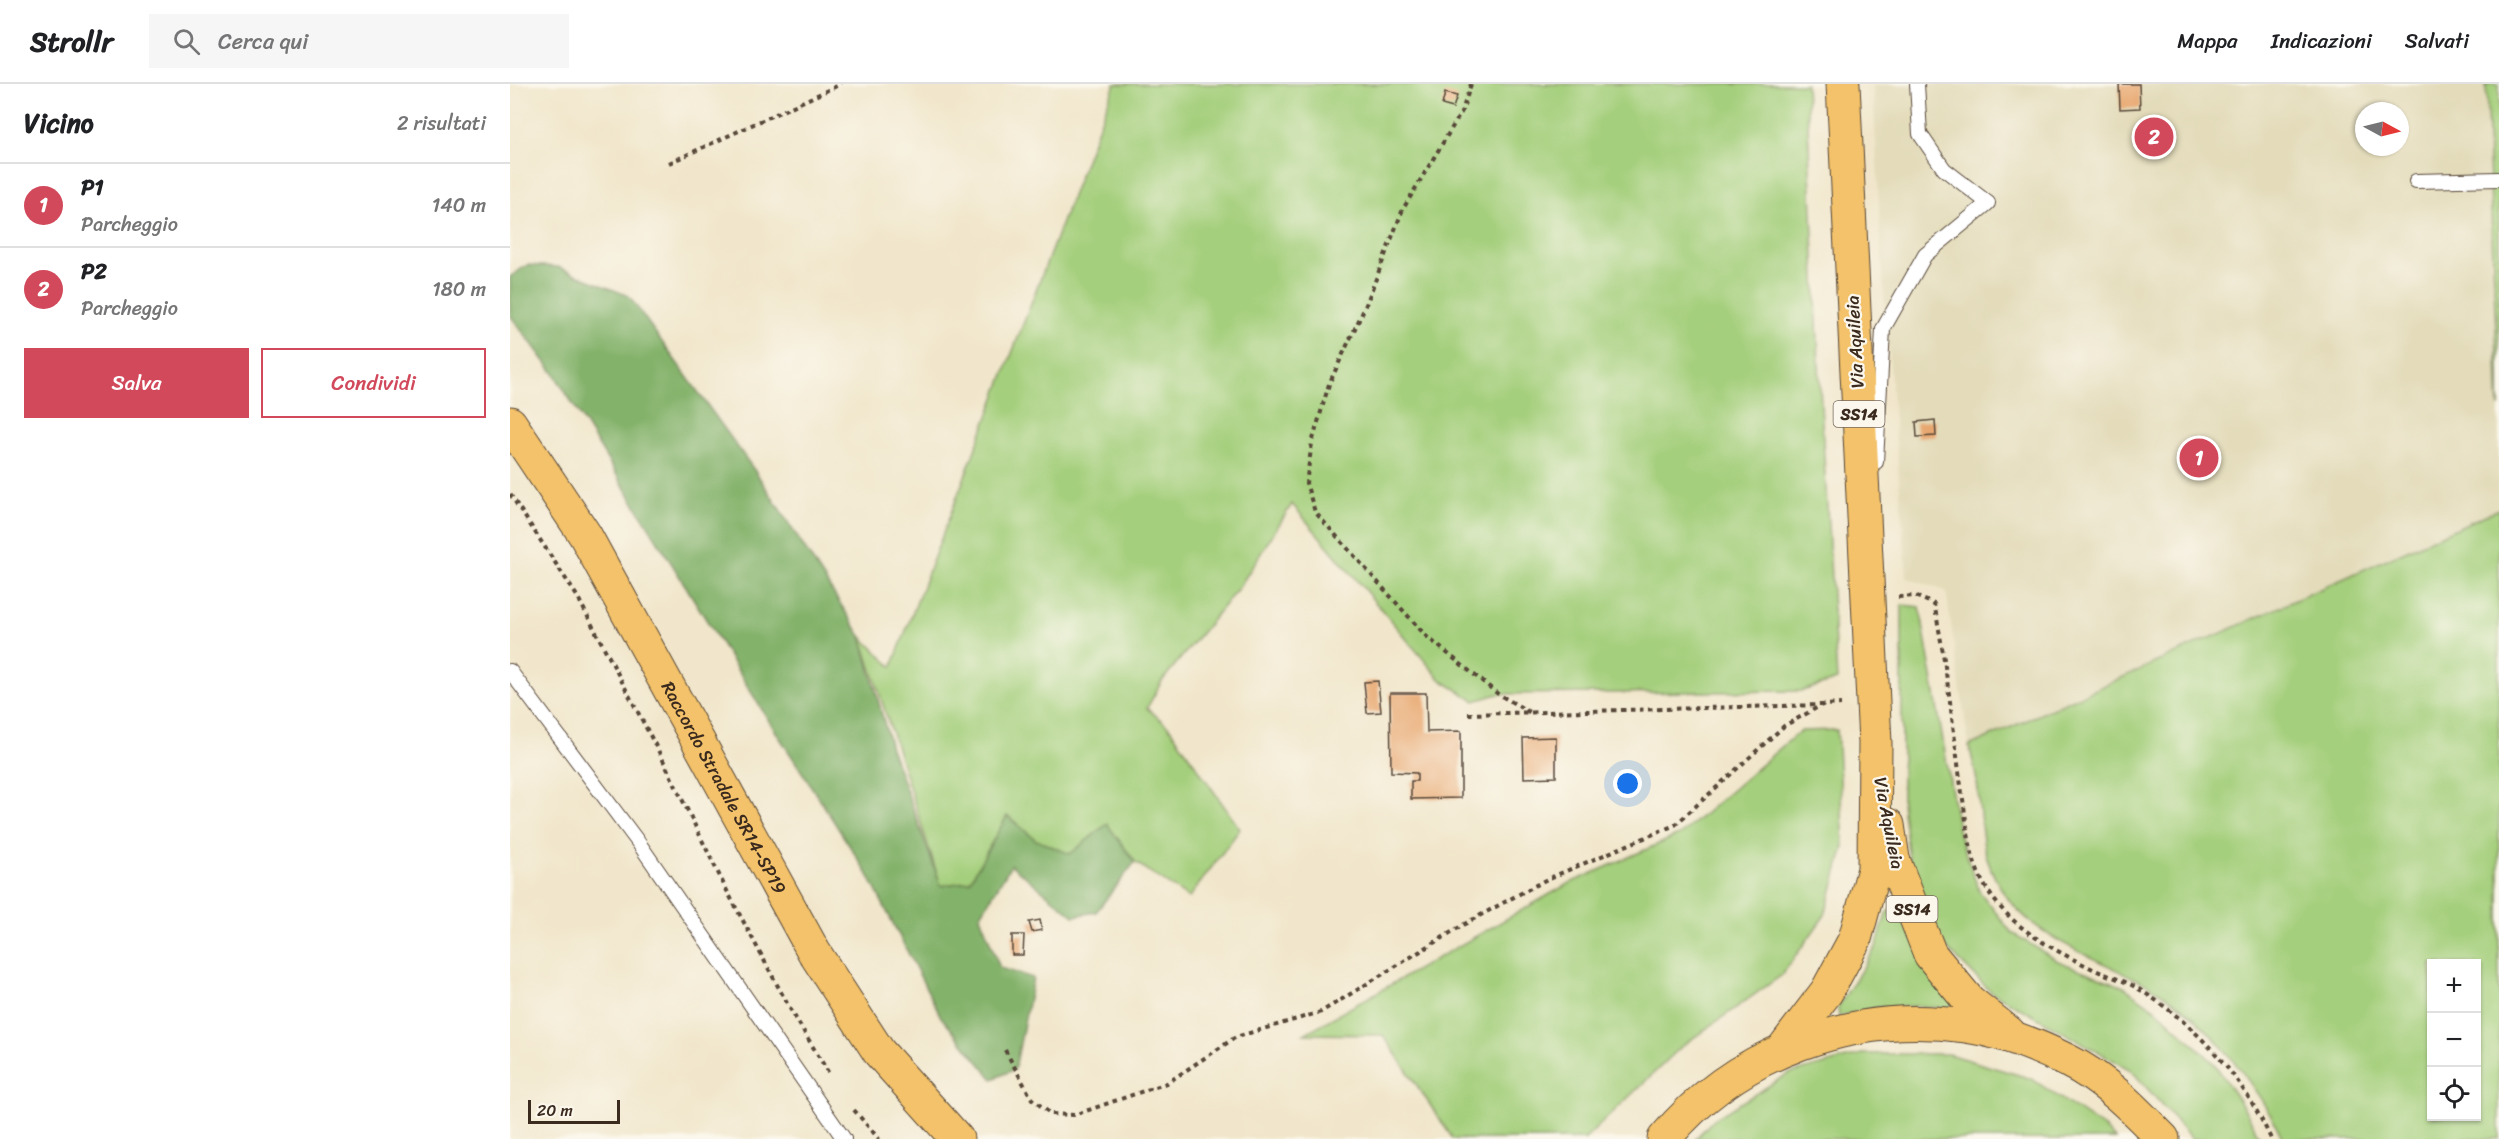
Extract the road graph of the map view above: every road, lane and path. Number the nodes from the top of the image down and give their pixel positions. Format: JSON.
{"nodes":[{"id":1,"x":841,"y":84,"type":"edge"},
{"id":2,"x":1471,"y":84,"type":"edge"},
{"id":3,"x":1843,"y":84,"type":"edge"},
{"id":4,"x":1917,"y":84,"type":"edge"},
{"id":5,"x":669,"y":163,"type":"dead end"},
{"id":6,"x":2499,"y":179,"type":"edge"},
{"id":7,"x":2416,"y":181,"type":"dead end"},
{"id":8,"x":510,"y":423,"type":"edge"},
{"id":9,"x":510,"y":494,"type":"edge"},
{"id":10,"x":1868,"y":599,"type":"junction"},
{"id":11,"x":510,"y":671,"type":"edge"},
{"id":12,"x":1873,"y":703,"type":"junction"},
{"id":13,"x":1822,"y":705,"type":"junction"},
{"id":14,"x":1531,"y":713,"type":"junction"},
{"id":15,"x":1468,"y":714,"type":"dead end"},
{"id":16,"x":1875,"y":743,"type":"junction"},
{"id":17,"x":2017,"y":1039,"type":"junction"},
{"id":18,"x":1783,"y":1049,"type":"junction"},
{"id":19,"x":1005,"y":1050,"type":"dead end"},
{"id":20,"x":831,"y":1077,"type":"dead end"},
{"id":21,"x":850,"y":1105,"type":"dead end"},
{"id":22,"x":844,"y":1139,"type":"edge"},
{"id":23,"x":879,"y":1139,"type":"edge"},
{"id":24,"x":957,"y":1139,"type":"edge"},
{"id":25,"x":1664,"y":1139,"type":"edge"},
{"id":26,"x":2163,"y":1139,"type":"edge"},
{"id":27,"x":2271,"y":1139,"type":"edge"}],
"edges":[{"from":1,"to":5,"type":"path"},
{"from":2,"to":14,"type":"path"},
{"from":3,"to":10,"type":"main road","name":"Via Aquileia","number":"SS14"},
{"from":4,"to":10,"type":"lane"},
{"from":6,"to":7,"type":"lane"},
{"from":8,"to":24,"type":"main road","name":"Raccordo Stradale SR14-SP19"},
{"from":9,"to":20,"type":"path"},
{"from":10,"to":12,"type":"main road","name":"Via Aquileia","number":"SS14"},
{"from":10,"to":27,"type":"path"},
{"from":11,"to":22,"type":"lane"},
{"from":12,"to":13,"type":"path"},
{"from":12,"to":16,"type":"main road","name":"Via Aquileia","number":"SS14"},
{"from":13,"to":14,"type":"path"},
{"from":13,"to":19,"type":"path"},
{"from":14,"to":15,"type":"path"},
{"from":16,"to":17,"type":"main road","name":"Via Aquileia","number":"SS14"},
{"from":16,"to":18,"type":"main road","name":"Via Aquileia","number":"SS14"},
{"from":17,"to":18,"type":"main road","number":"SS14"},
{"from":17,"to":26,"type":"main road","number":"SS14"},
{"from":18,"to":25,"type":"main road","number":"SS14"},
{"from":21,"to":23,"type":"path"}]}
